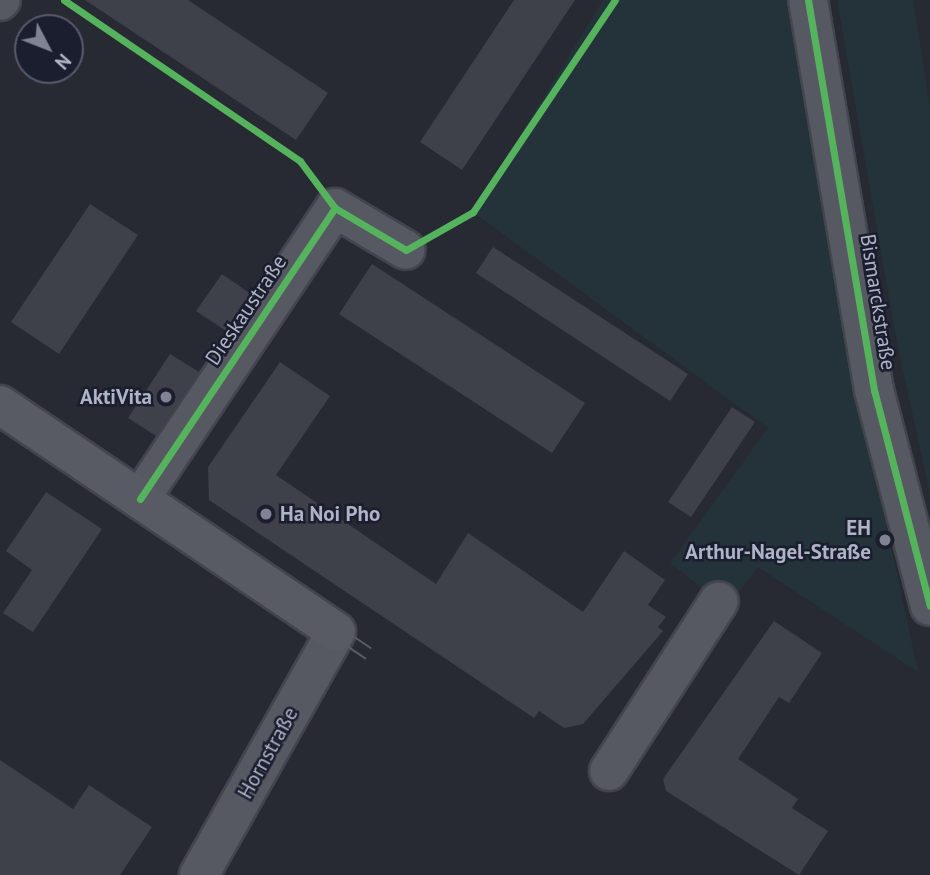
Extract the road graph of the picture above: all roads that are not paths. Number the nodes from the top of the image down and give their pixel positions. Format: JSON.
{"nodes":[{"id":1,"x":808,"y":0,"type":"edge"},
{"id":2,"x":406,"y":250,"type":"dead end"},
{"id":3,"x":0,"y":405,"type":"edge"},
{"id":4,"x":140,"y":499,"type":"junction"},
{"id":5,"x":719,"y":601,"type":"dead end"},
{"id":6,"x":930,"y":606,"type":"edge"},
{"id":7,"x":336,"y":632,"type":"joint"},
{"id":8,"x":609,"y":771,"type":"dead end"},
{"id":9,"x":199,"y":875,"type":"edge"}],
"edges":[{"from":1,"to":6,"type":"street","name":"Bismarckstraße"},
{"from":2,"to":4,"type":"street","name":"Dieskaustraße"},
{"from":3,"to":4,"type":"main road"},
{"from":4,"to":7,"type":"main road"},
{"from":5,"to":8,"type":"street"},
{"from":7,"to":9,"type":"street","name":"Hornstraße"}]}
